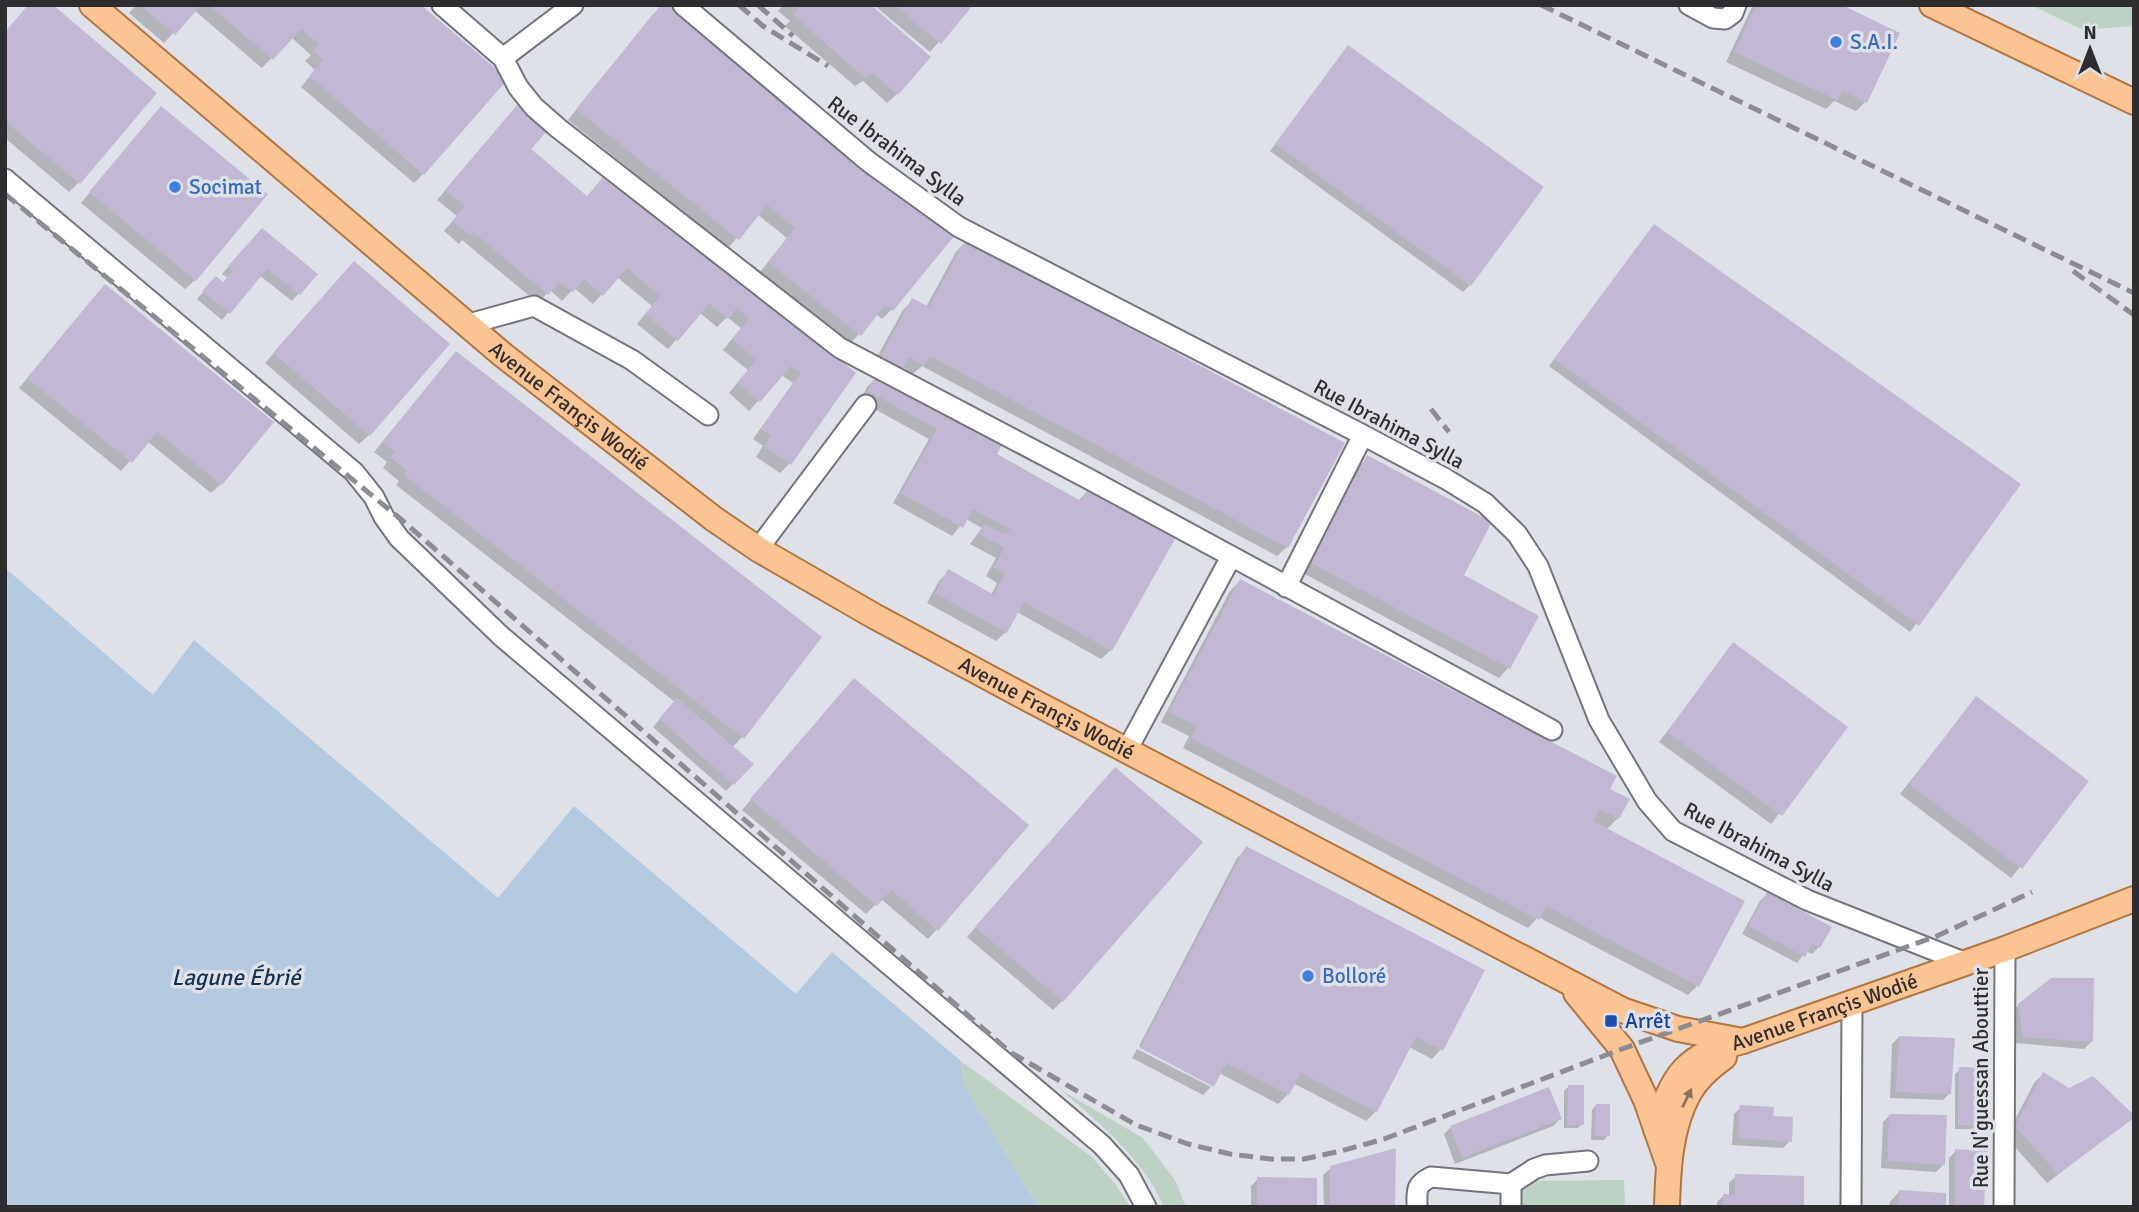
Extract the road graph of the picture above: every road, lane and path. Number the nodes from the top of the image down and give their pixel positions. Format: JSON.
{"nodes":[{"id":1,"x":92,"y":5,"type":"edge"},
{"id":2,"x":442,"y":5,"type":"edge"},
{"id":3,"x":573,"y":5,"type":"edge"},
{"id":4,"x":683,"y":5,"type":"edge"},
{"id":5,"x":1689,"y":5,"type":"edge"},
{"id":6,"x":1736,"y":5,"type":"edge"},
{"id":7,"x":1932,"y":5,"type":"edge"},
{"id":8,"x":503,"y":58,"type":"junction"},
{"id":9,"x":2134,"y":102,"type":"edge"},
{"id":10,"x":5,"y":179,"type":"edge"},
{"id":11,"x":469,"y":324,"type":"junction"},
{"id":12,"x":866,"y":405,"type":"dead end"},
{"id":13,"x":708,"y":415,"type":"dead end"},
{"id":14,"x":1363,"y":435,"type":"junction"},
{"id":15,"x":758,"y":549,"type":"junction"},
{"id":16,"x":1231,"y":557,"type":"junction"},
{"id":17,"x":1286,"y":587,"type":"junction"},
{"id":18,"x":1552,"y":730,"type":"dead end"},
{"id":19,"x":1126,"y":750,"type":"junction"},
{"id":20,"x":2134,"y":899,"type":"edge"},
{"id":21,"x":2005,"y":949,"type":"junction"},
{"id":22,"x":1966,"y":963,"type":"junction"},
{"id":23,"x":1567,"y":982,"type":"junction"},
{"id":24,"x":1852,"y":1003,"type":"junction"},
{"id":25,"x":1743,"y":1041,"type":"junction"},
{"id":26,"x":1656,"y":1129,"type":"junction"},
{"id":27,"x":1588,"y":1161,"type":"dead end"},
{"id":28,"x":1668,"y":1163,"type":"junction"},
{"id":29,"x":1511,"y":1184,"type":"junction"},
{"id":30,"x":1146,"y":1207,"type":"edge"},
{"id":31,"x":1417,"y":1207,"type":"edge"},
{"id":32,"x":1511,"y":1207,"type":"edge"},
{"id":33,"x":1667,"y":1207,"type":"edge"},
{"id":34,"x":1851,"y":1207,"type":"edge"},
{"id":35,"x":2004,"y":1207,"type":"edge"}],
"edges":[{"from":1,"to":11,"type":"main road","name":"Avenue Françis Wodié"},
{"from":2,"to":8,"type":"street"},
{"from":3,"to":8,"type":"street"},
{"from":4,"to":14,"type":"street","name":"Rue Ibrahima Sylla"},
{"from":5,"to":6,"type":"street"},
{"from":7,"to":9,"type":"main road"},
{"from":8,"to":16,"type":"street"},
{"from":10,"to":30,"type":"street"},
{"from":11,"to":13,"type":"street"},
{"from":11,"to":15,"type":"main road","name":"Avenue Françis Wodié"},
{"from":12,"to":15,"type":"street"},
{"from":14,"to":17,"type":"street"},
{"from":14,"to":22,"type":"street","name":"Rue Ibrahima Sylla"},
{"from":15,"to":19,"type":"main road","name":"Avenue Françis Wodié"},
{"from":16,"to":17,"type":"street"},
{"from":16,"to":19,"type":"street"},
{"from":17,"to":18,"type":"street"},
{"from":19,"to":23,"type":"main road","name":"Avenue Françis Wodié"},
{"from":20,"to":21,"type":"main road","name":"Avenue Françis Wodié"},
{"from":21,"to":22,"type":"main road","name":"Avenue Françis Wodié"},
{"from":21,"to":35,"type":"street","name":"Rue N'guessan Abouttier"},
{"from":22,"to":24,"type":"main road","name":"Avenue Françis Wodié"},
{"from":23,"to":25,"type":"main road","name":"Avenue Françis Wodié"},
{"from":23,"to":26,"type":"main road"},
{"from":24,"to":25,"type":"main road","name":"Avenue Françis Wodié"},
{"from":24,"to":34,"type":"street"},
{"from":25,"to":26,"type":"main road"},
{"from":28,"to":25,"type":"main road","one_way":true},
{"from":26,"to":28,"type":"main road"},
{"from":27,"to":29,"type":"street"},
{"from":28,"to":33,"type":"main road"},
{"from":29,"to":31,"type":"street"},
{"from":29,"to":32,"type":"street"}]}
